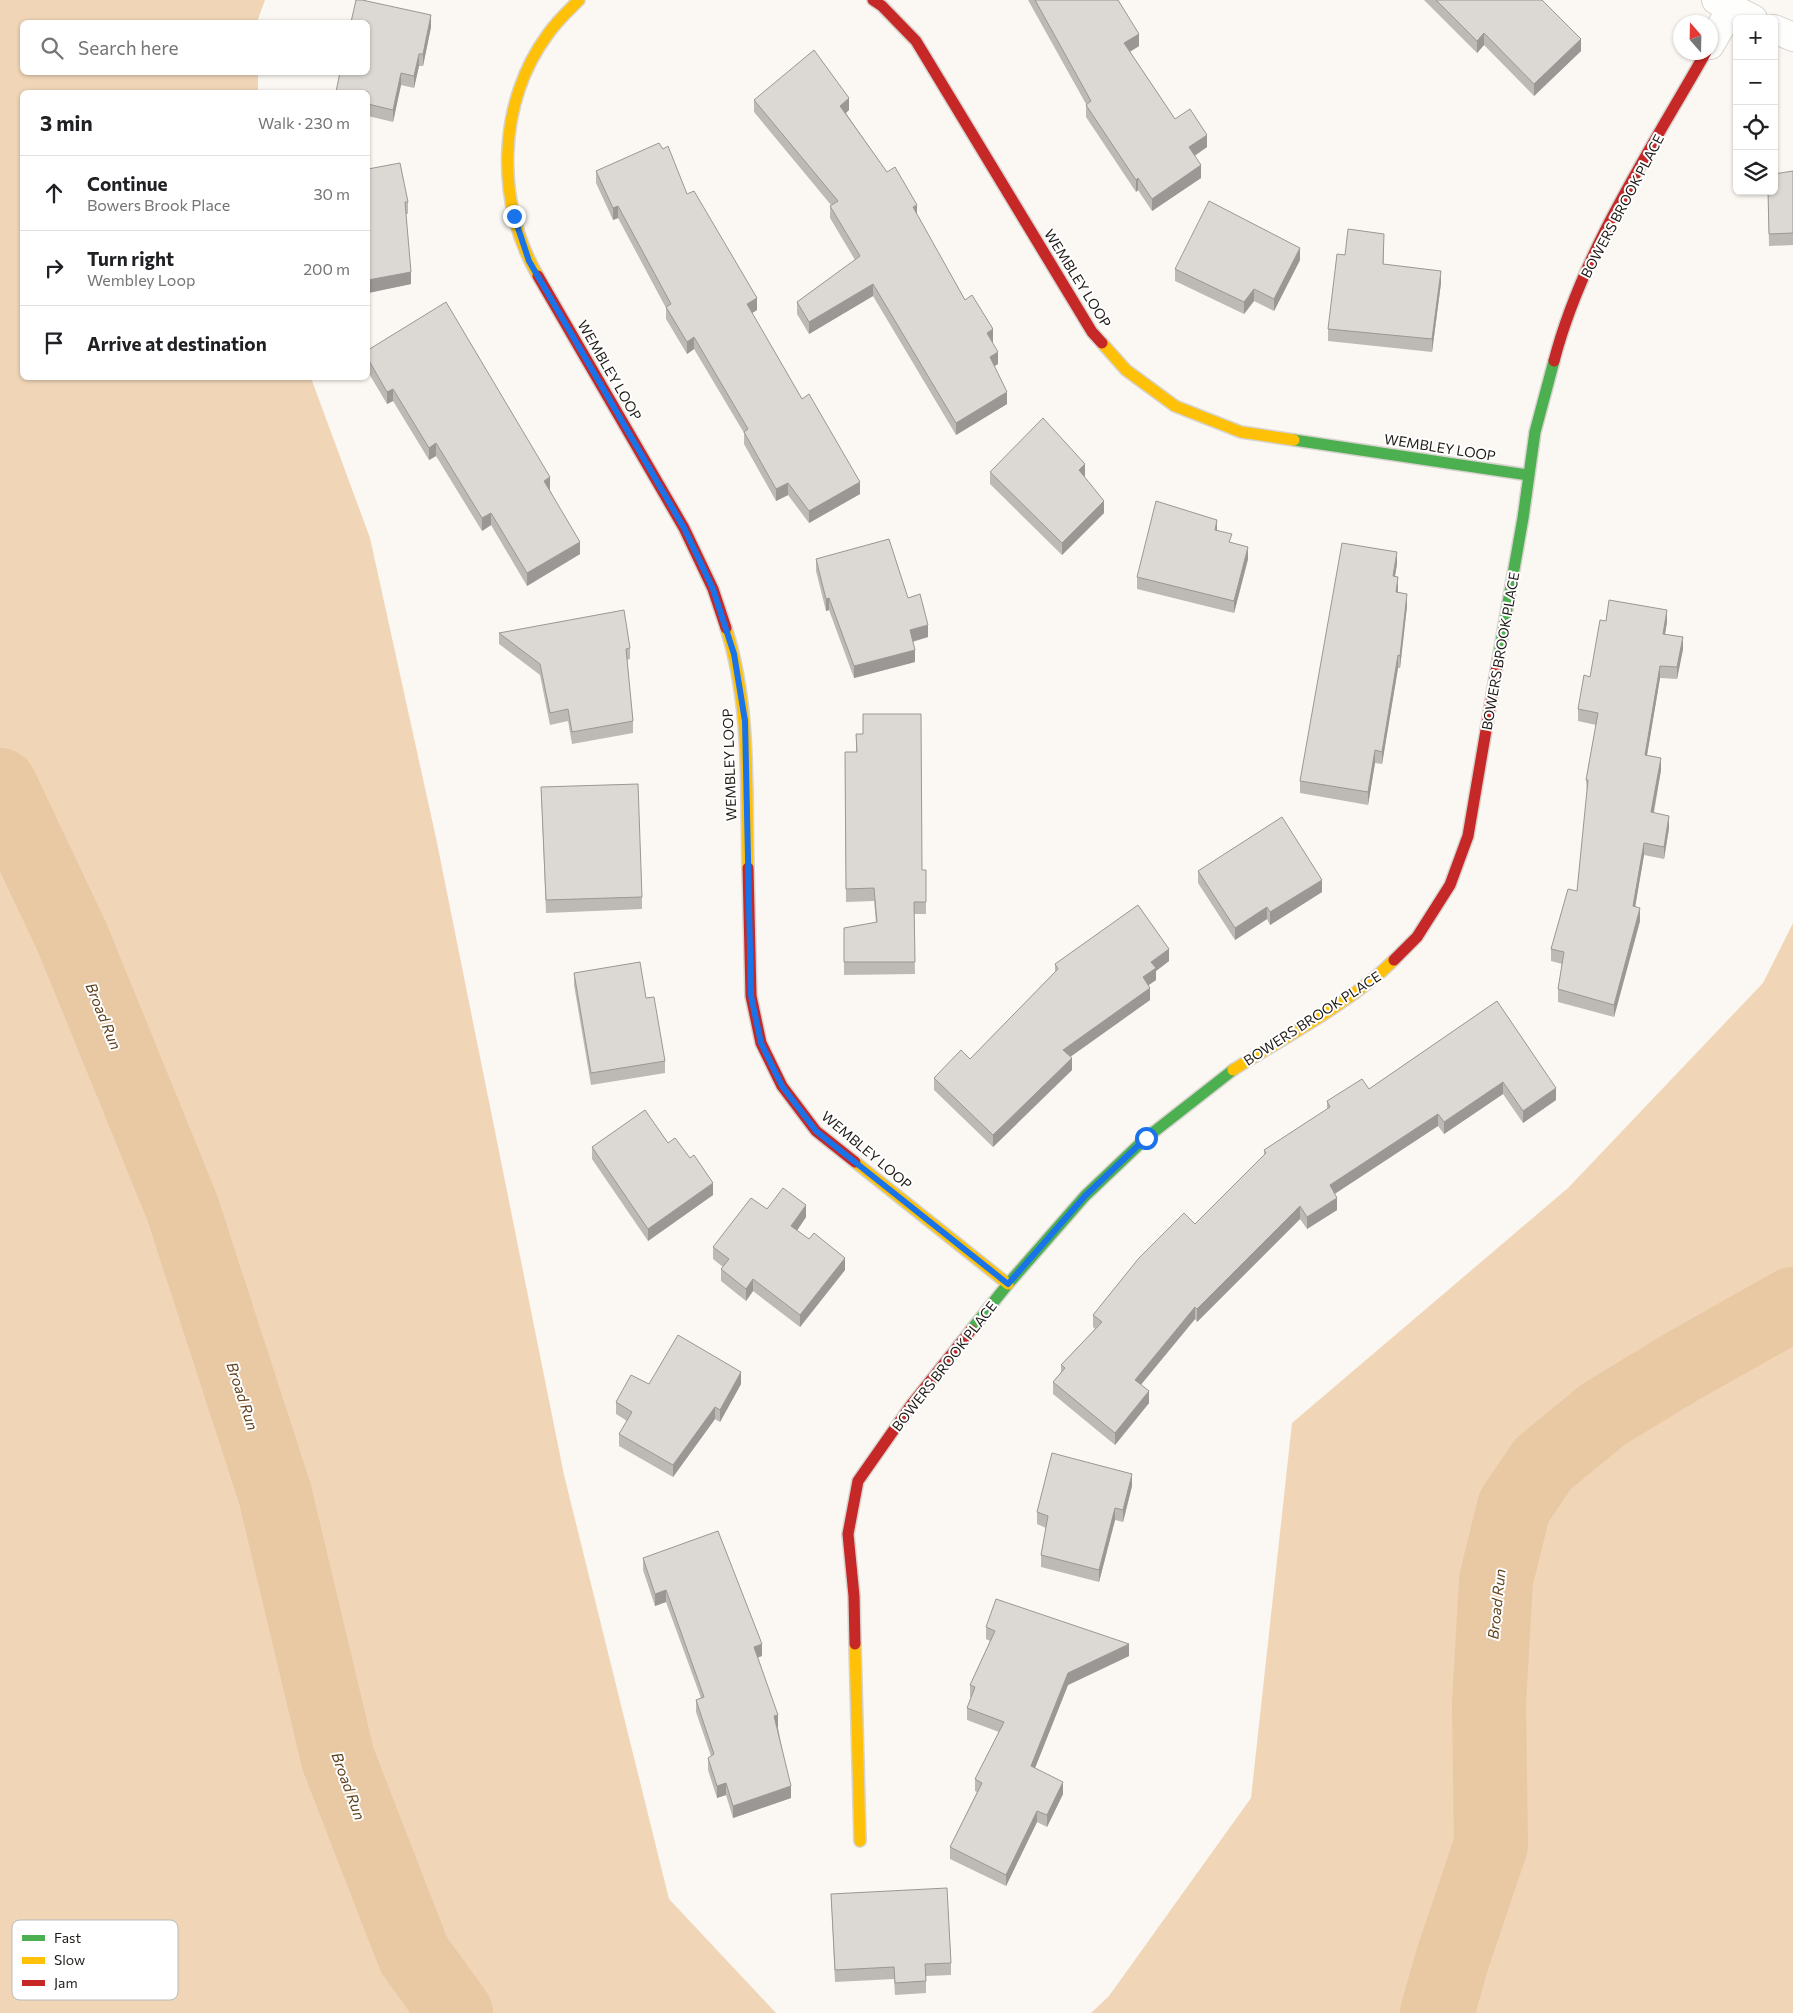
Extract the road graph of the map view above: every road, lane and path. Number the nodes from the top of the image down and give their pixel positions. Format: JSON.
{"nodes":[{"id":1,"x":579,"y":0,"type":"edge"},
{"id":2,"x":873,"y":0,"type":"edge"},
{"id":3,"x":1733,"y":9,"type":"edge"},
{"id":4,"x":1778,"y":31,"type":"edge"},
{"id":5,"x":1718,"y":32,"type":"edge"},
{"id":6,"x":1793,"y":37,"type":"edge"},
{"id":7,"x":1701,"y":60,"type":"edge"},
{"id":8,"x":1528,"y":475,"type":"junction"},
{"id":9,"x":1008,"y":1284,"type":"junction"},
{"id":10,"x":860,"y":1841,"type":"dead end"}],
"edges":[{"from":1,"to":9,"type":"street","name":"WEMBLEY LOOP"},
{"from":2,"to":8,"type":"street","name":"WEMBLEY LOOP"},
{"from":3,"to":5,"type":"street"},
{"from":4,"to":6,"type":"street"},
{"from":7,"to":8,"type":"street","name":"BOWERS BROOK PLACE"},
{"from":8,"to":9,"type":"street","name":"BOWERS BROOK PLACE"},
{"from":9,"to":10,"type":"street","name":"BOWERS BROOK PLACE"}]}
